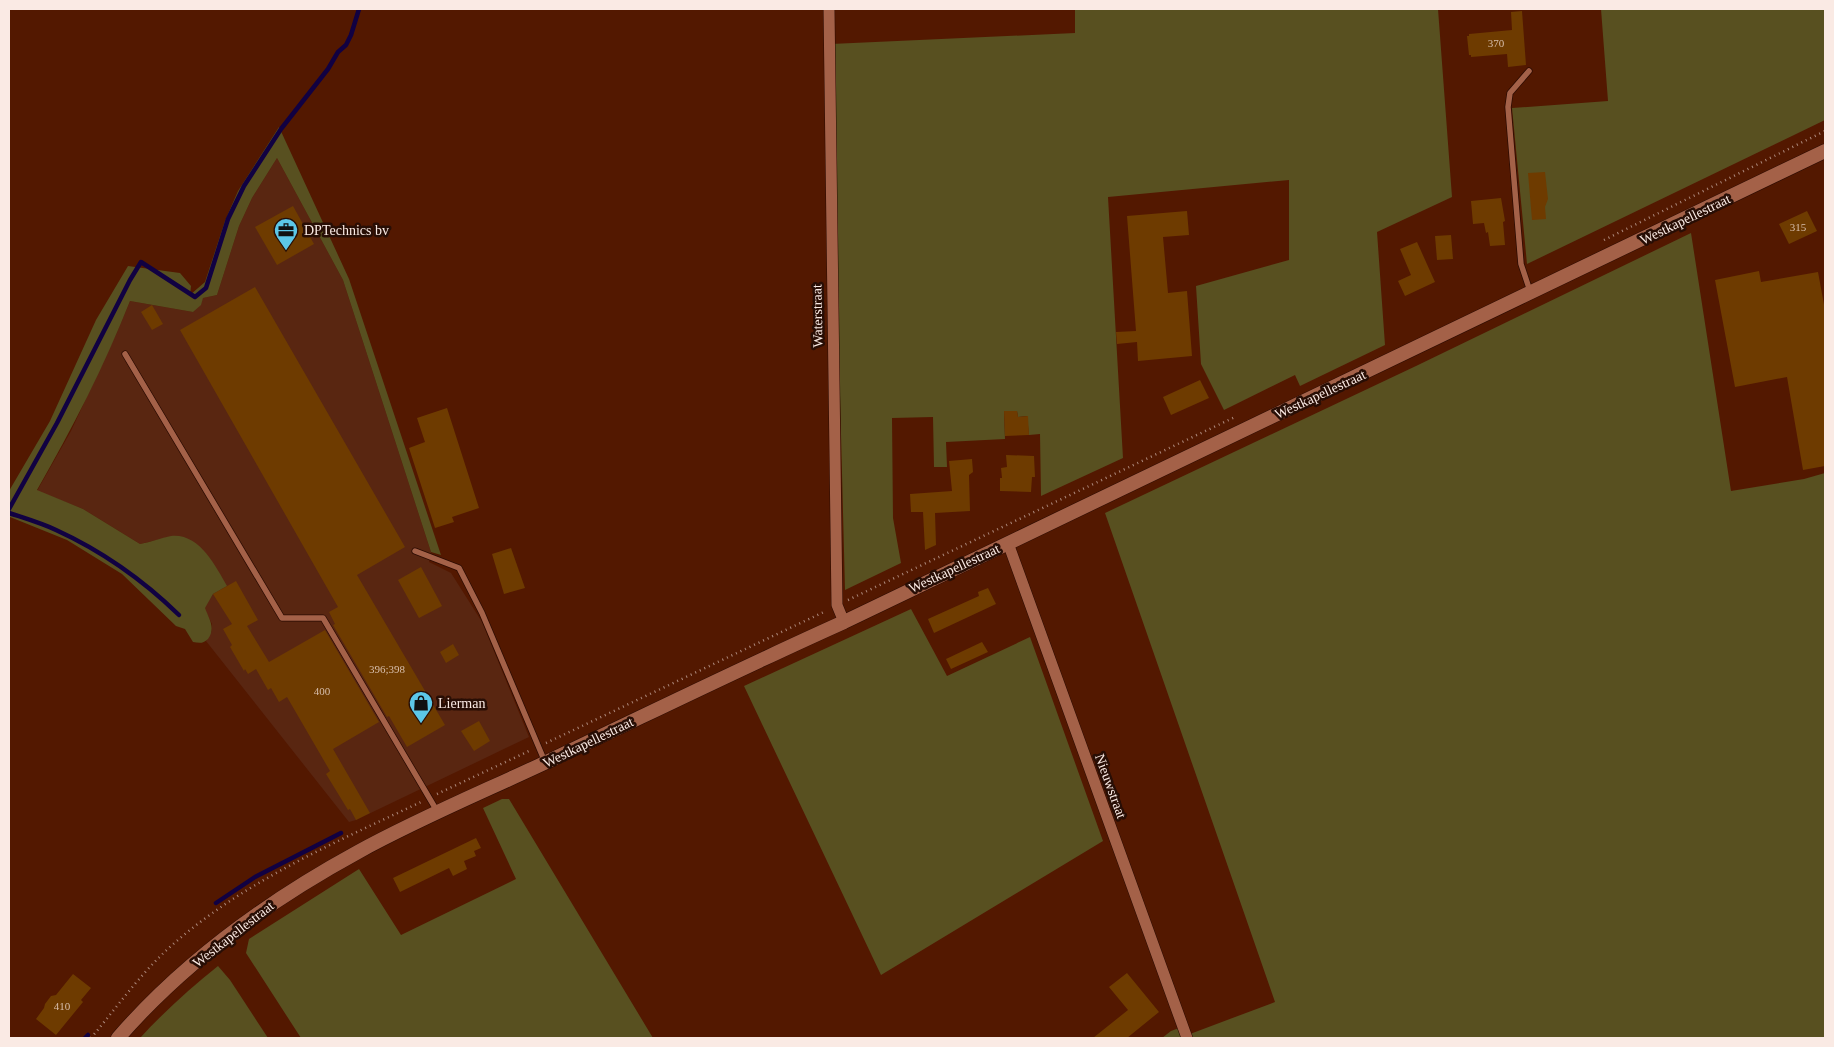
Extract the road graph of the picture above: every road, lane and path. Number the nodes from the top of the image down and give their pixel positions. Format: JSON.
{"nodes":[{"id":1,"x":830,"y":9,"type":"edge"},
{"id":2,"x":1529,"y":71,"type":"dead end"},
{"id":3,"x":1825,"y":151,"type":"edge"},
{"id":4,"x":1531,"y":294,"type":"junction"},
{"id":5,"x":125,"y":354,"type":"dead end"},
{"id":6,"x":1001,"y":528,"type":"dead end"},
{"id":7,"x":1008,"y":543,"type":"junction"},
{"id":8,"x":415,"y":550,"type":"dead end"},
{"id":9,"x":837,"y":606,"type":"junction"},
{"id":10,"x":844,"y":622,"type":"junction"},
{"id":11,"x":545,"y":762,"type":"junction"},
{"id":12,"x":438,"y":813,"type":"junction"},
{"id":13,"x":118,"y":1038,"type":"edge"},
{"id":14,"x":1186,"y":1038,"type":"edge"}],
"edges":[{"from":1,"to":9,"type":"street","name":"Waterstraat"},
{"from":2,"to":4,"type":"lane"},
{"from":3,"to":4,"type":"street","name":"Westkapellestraat"},
{"from":4,"to":7,"type":"street","name":"Westkapellestraat"},
{"from":5,"to":12,"type":"lane"},
{"from":6,"to":9,"type":"path"},
{"from":7,"to":10,"type":"street","name":"Westkapellestraat"},
{"from":7,"to":14,"type":"street","name":"Nieuwstraat"},
{"from":8,"to":11,"type":"lane"},
{"from":9,"to":10,"type":"street","name":"Waterstraat"},
{"from":10,"to":11,"type":"street","name":"Westkapellestraat"},
{"from":11,"to":12,"type":"street","name":"Westkapellestraat"},
{"from":12,"to":13,"type":"street","name":"Westkapellestraat"}]}
